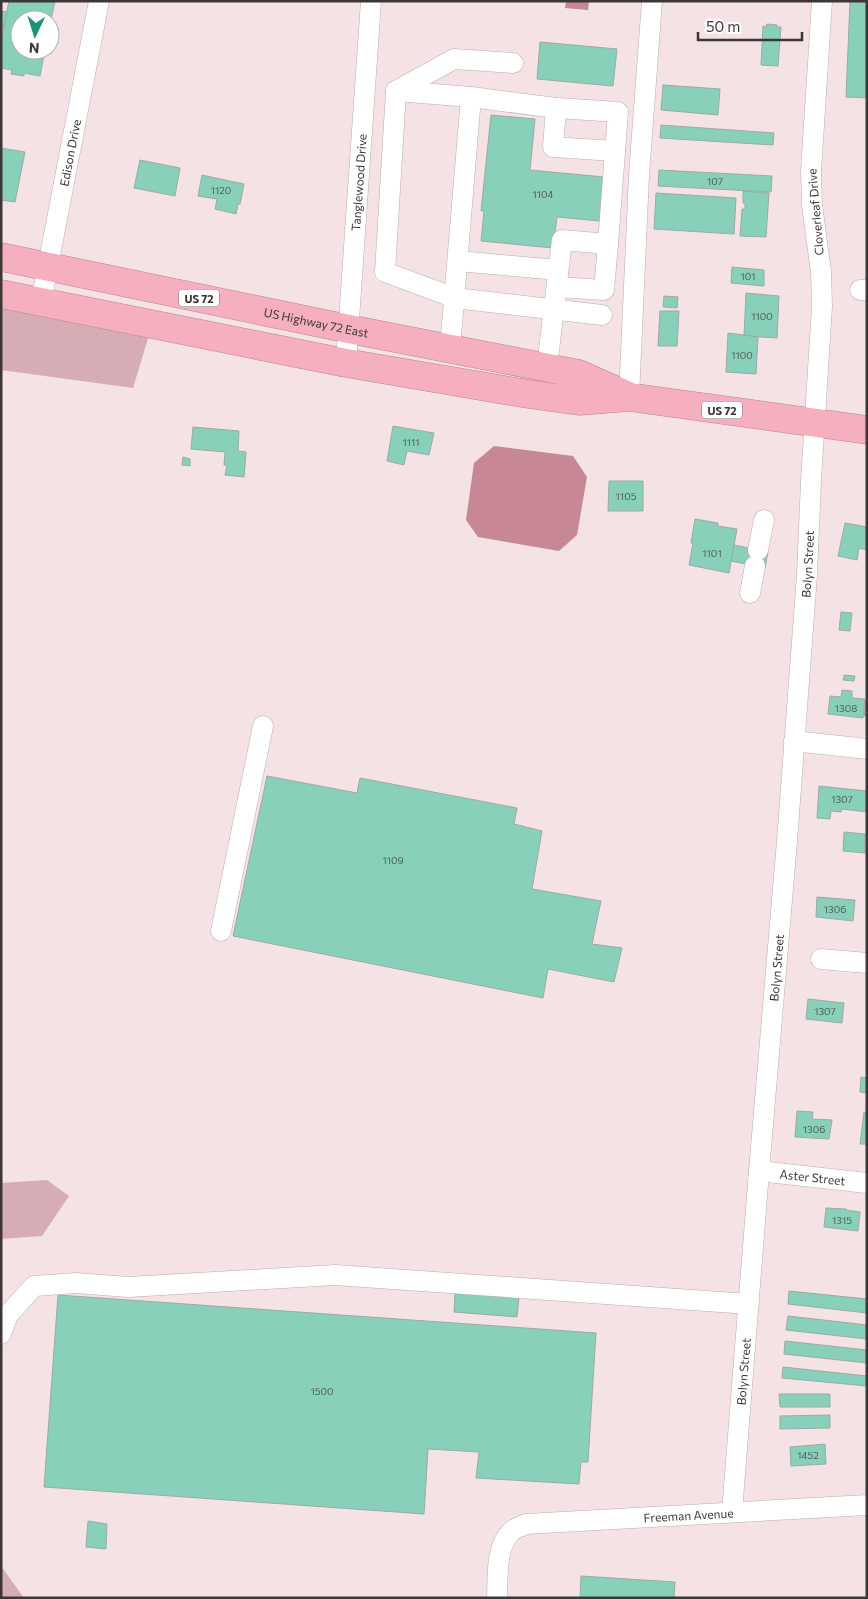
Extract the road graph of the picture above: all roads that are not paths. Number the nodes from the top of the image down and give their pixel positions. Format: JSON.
{"nodes":[{"id":1,"x":99,"y":1,"type":"edge"},
{"id":2,"x":371,"y":1,"type":"edge"},
{"id":3,"x":652,"y":1,"type":"edge"},
{"id":4,"x":822,"y":1,"type":"edge"},
{"id":5,"x":513,"y":63,"type":"dead end"},
{"id":6,"x":396,"y":91,"type":"junction"},
{"id":7,"x":471,"y":97,"type":"junction"},
{"id":8,"x":556,"y":108,"type":"junction"},
{"id":9,"x":615,"y":151,"type":"junction"},
{"id":10,"x":608,"y":244,"type":"junction"},
{"id":11,"x":1,"y":257,"type":"edge"},
{"id":12,"x":458,"y":261,"type":"junction"},
{"id":13,"x":49,"y":266,"type":"junction"},
{"id":14,"x":557,"y":278,"type":"junction"},
{"id":15,"x":1,"y":294,"type":"edge"},
{"id":16,"x":454,"y":298,"type":"junction"},
{"id":17,"x":41,"y":302,"type":"junction"},
{"id":18,"x":554,"y":309,"type":"junction"},
{"id":19,"x":602,"y":315,"type":"dead end"},
{"id":20,"x":349,"y":329,"type":"junction"},
{"id":21,"x":450,"y":348,"type":"junction"},
{"id":22,"x":480,"y":354,"type":"junction"},
{"id":23,"x":346,"y":363,"type":"junction"},
{"id":24,"x":547,"y":368,"type":"junction"},
{"id":25,"x":474,"y":384,"type":"junction"},
{"id":26,"x":629,"y":397,"type":"junction"},
{"id":27,"x":816,"y":422,"type":"junction"},
{"id":28,"x":867,"y":430,"type":"edge"},
{"id":29,"x":764,"y":520,"type":"dead end"},
{"id":30,"x":750,"y":593,"type":"dead end"},
{"id":31,"x":263,"y":726,"type":"dead end"},
{"id":32,"x":794,"y":741,"type":"junction"},
{"id":33,"x":867,"y":749,"type":"edge"},
{"id":34,"x":221,"y":931,"type":"dead end"},
{"id":35,"x":821,"y":959,"type":"dead end"},
{"id":36,"x":867,"y":963,"type":"edge"},
{"id":37,"x":759,"y":1171,"type":"junction"},
{"id":38,"x":867,"y":1183,"type":"edge"},
{"id":39,"x":749,"y":1304,"type":"junction"},
{"id":40,"x":1,"y":1334,"type":"edge"},
{"id":41,"x":867,"y":1505,"type":"edge"},
{"id":42,"x":732,"y":1512,"type":"junction"},
{"id":43,"x":497,"y":1598,"type":"edge"}],
"edges":[{"from":1,"to":13,"type":"street","name":"Edison Drive"},
{"from":2,"to":20,"type":"street","name":"Tanglewood Drive"},
{"from":3,"to":26,"type":"street"},
{"from":4,"to":27,"type":"street","name":"Cloverleaf Drive"},
{"from":5,"to":6,"type":"street"},
{"from":6,"to":7,"type":"street"},
{"from":6,"to":16,"type":"street"},
{"from":7,"to":8,"type":"street"},
{"from":7,"to":12,"type":"street"},
{"from":8,"to":9,"type":"street"},
{"from":8,"to":9,"type":"street"},
{"from":9,"to":10,"type":"street"},
{"from":10,"to":14,"type":"street"},
{"from":10,"to":14,"type":"street"},
{"from":11,"to":13,"type":"highway","name":"US Highway 72 East","number":"US 72"},
{"from":12,"to":14,"type":"street"},
{"from":12,"to":16,"type":"street"},
{"from":13,"to":17,"type":"street","name":"Edison Drive"},
{"from":13,"to":20,"type":"highway","name":"US Highway 72 East","number":"US 72"},
{"from":14,"to":18,"type":"street"},
{"from":15,"to":17,"type":"highway","name":"US Highway 72 East","number":"US 72"},
{"from":16,"to":18,"type":"street"},
{"from":16,"to":21,"type":"street"},
{"from":17,"to":23,"type":"highway","name":"US Highway 72 East","number":"US 72"},
{"from":18,"to":19,"type":"street"},
{"from":18,"to":24,"type":"street"},
{"from":20,"to":21,"type":"highway","name":"US Highway 72 East","number":"US 72"},
{"from":20,"to":23,"type":"street","name":"Tanglewood Drive"},
{"from":21,"to":22,"type":"highway","name":"US Highway 72 East","number":"US 72"},
{"from":22,"to":24,"type":"highway","name":"US Highway 72 East","number":"US 72"},
{"from":22,"to":25,"type":"street"},
{"from":23,"to":25,"type":"highway","name":"US Highway 72 East","number":"US 72"},
{"from":24,"to":26,"type":"highway","name":"US Highway 72 East","number":"US 72"},
{"from":25,"to":26,"type":"highway","name":"US Highway 72 East","number":"US 72"},
{"from":26,"to":27,"type":"highway","name":"US Highway 72 East","number":"US 72"},
{"from":27,"to":28,"type":"highway","name":"US Highway 72 East","number":"US 72"},
{"from":27,"to":32,"type":"street","name":"Bolyn Street"},
{"from":29,"to":30,"type":"street"},
{"from":31,"to":34,"type":"street"},
{"from":32,"to":33,"type":"street"},
{"from":32,"to":37,"type":"street","name":"Bolyn Street"},
{"from":35,"to":36,"type":"street"},
{"from":37,"to":38,"type":"street","name":"Aster Street"},
{"from":37,"to":39,"type":"street","name":"Bolyn Street"},
{"from":39,"to":40,"type":"street"},
{"from":39,"to":42,"type":"street","name":"Bolyn Street"},
{"from":41,"to":42,"type":"street","name":"Freeman Avenue"},
{"from":42,"to":43,"type":"street","name":"Freeman Avenue"}]}
